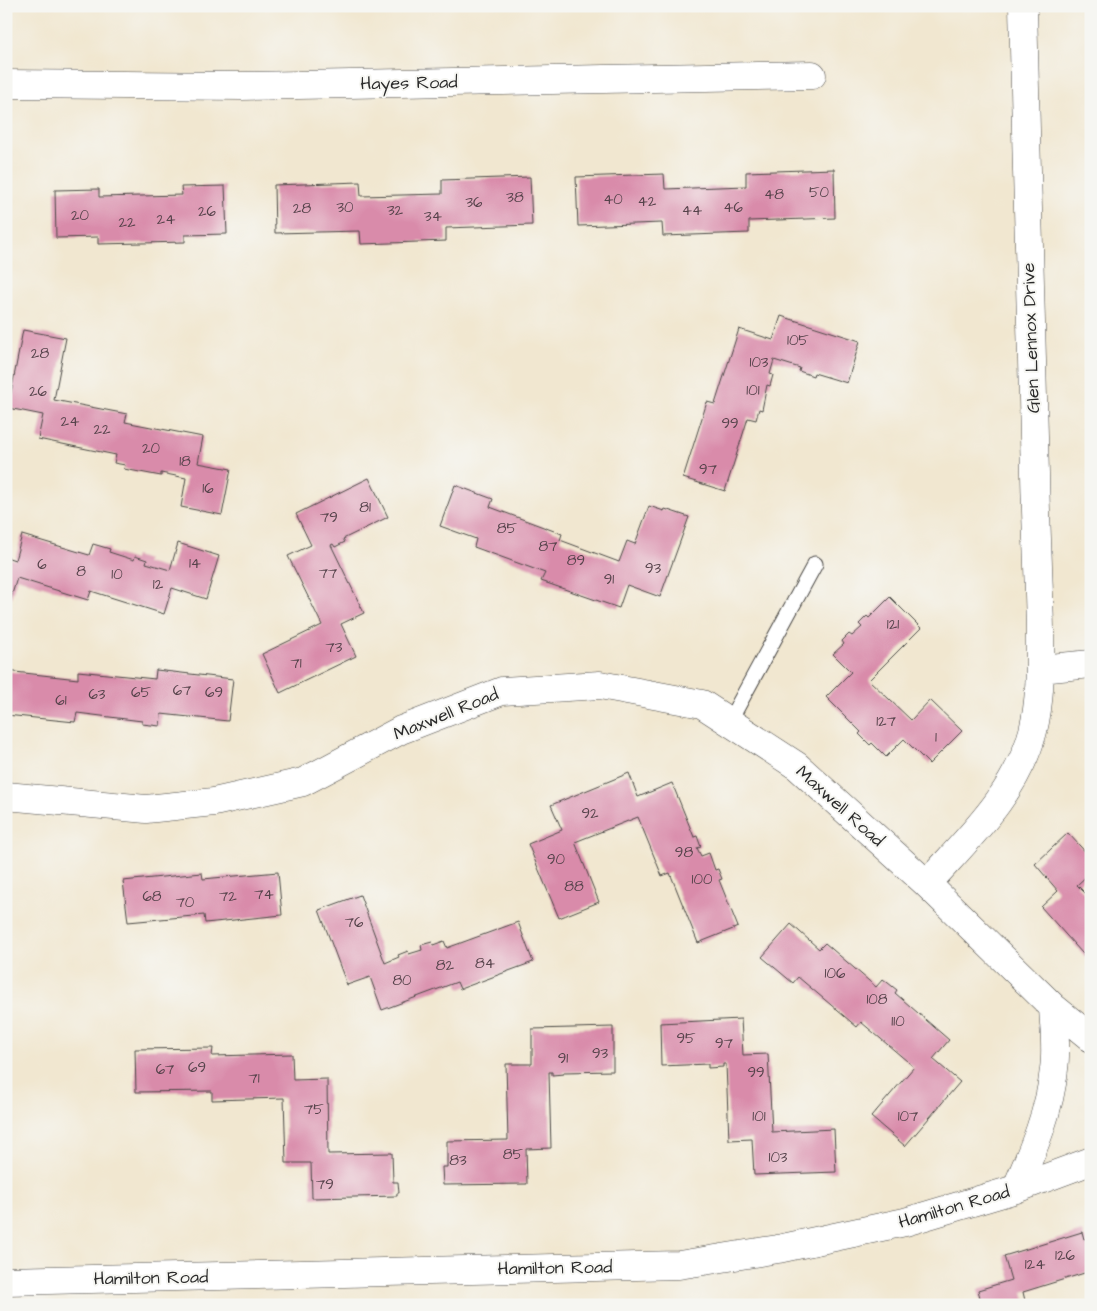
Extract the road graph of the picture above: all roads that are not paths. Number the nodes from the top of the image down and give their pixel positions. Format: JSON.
{"nodes":[{"id":1,"x":1023,"y":6,"type":"edge"},
{"id":2,"x":812,"y":75,"type":"dead end"},
{"id":3,"x":6,"y":84,"type":"edge"},
{"id":4,"x":815,"y":564,"type":"dead end"},
{"id":5,"x":1091,"y":664,"type":"edge"},
{"id":6,"x":1040,"y":669,"type":"junction"},
{"id":7,"x":729,"y":722,"type":"junction"},
{"id":8,"x":6,"y":796,"type":"edge"},
{"id":9,"x":927,"y":884,"type":"junction"},
{"id":10,"x":1053,"y":1008,"type":"junction"},
{"id":11,"x":1091,"y":1038,"type":"edge"},
{"id":12,"x":1091,"y":1161,"type":"edge"},
{"id":13,"x":1016,"y":1188,"type":"junction"},
{"id":14,"x":6,"y":1282,"type":"edge"}],
"edges":[{"from":1,"to":6,"type":"street","name":"Glen Lennox Drive"},
{"from":2,"to":3,"type":"street","name":"Hayes Road"},
{"from":4,"to":7,"type":"lane"},
{"from":5,"to":6,"type":"street"},
{"from":6,"to":9,"type":"street","name":"Glen Lennox Drive"},
{"from":7,"to":8,"type":"street","name":"Maxwell Road"},
{"from":7,"to":9,"type":"street","name":"Maxwell Road"},
{"from":9,"to":10,"type":"street","name":"Maxwell Road"},
{"from":10,"to":11,"type":"street","name":"Maxwell Road"},
{"from":10,"to":13,"type":"street"},
{"from":12,"to":13,"type":"street","name":"Hamilton Road"},
{"from":13,"to":14,"type":"street","name":"Hamilton Road"}]}
